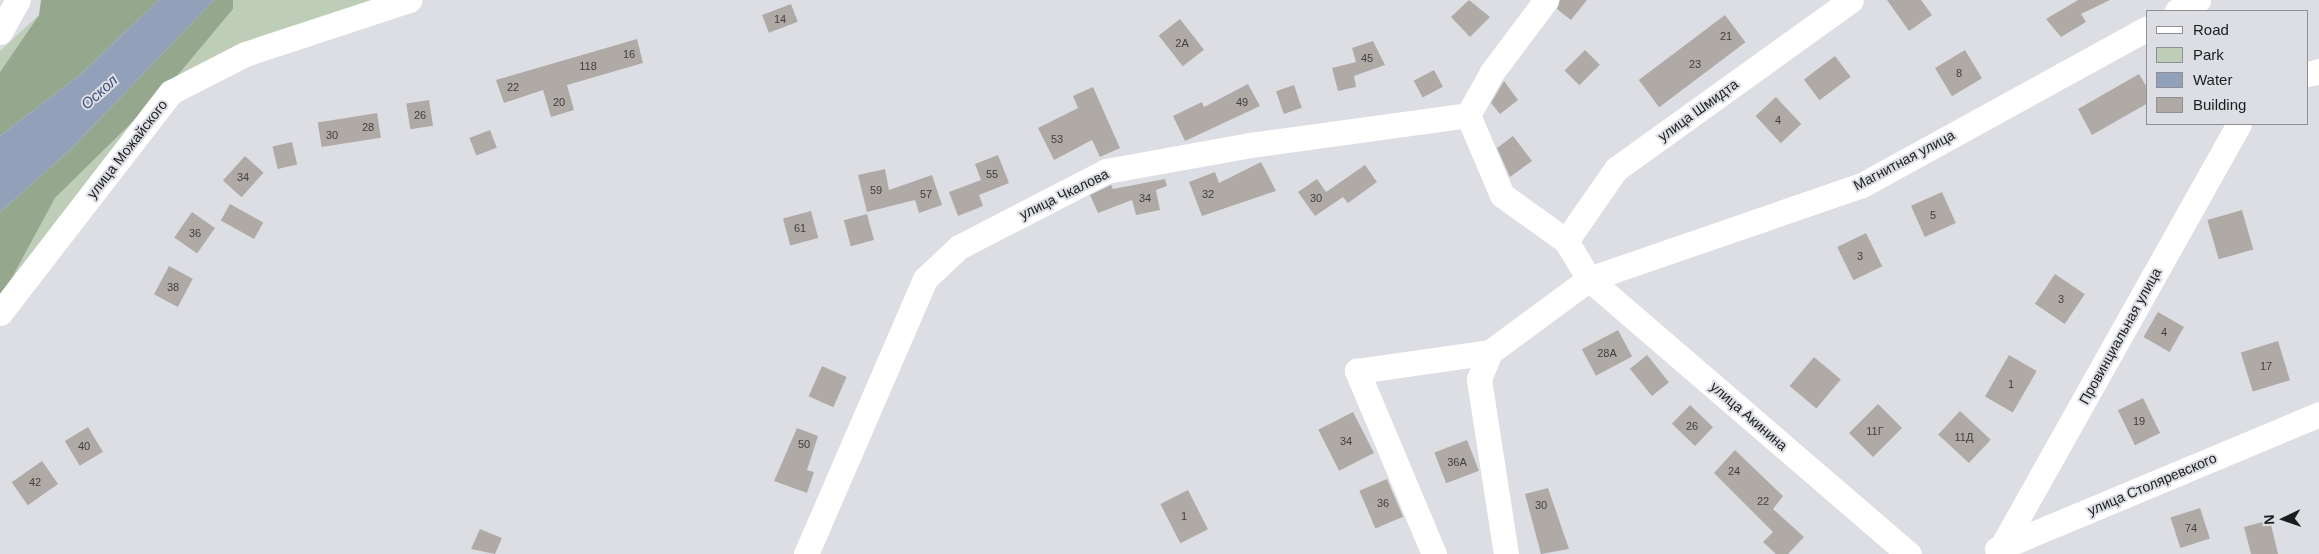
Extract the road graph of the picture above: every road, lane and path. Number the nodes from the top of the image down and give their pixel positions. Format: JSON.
{"nodes":[{"id":1,"x":18,"y":0,"type":"edge"},
{"id":2,"x":409,"y":0,"type":"edge"},
{"id":3,"x":1546,"y":0,"type":"edge"},
{"id":4,"x":1850,"y":0,"type":"edge"},
{"id":5,"x":2198,"y":0,"type":"edge"},
{"id":6,"x":2179,"y":10,"type":"edge"},
{"id":7,"x":2146,"y":29,"type":"edge"},
{"id":8,"x":0,"y":32,"type":"edge"},
{"id":9,"x":1468,"y":115,"type":"junction"},
{"id":10,"x":2238,"y":125,"type":"edge"},
{"id":11,"x":1566,"y":241,"type":"junction"},
{"id":12,"x":1589,"y":279,"type":"junction"},
{"id":13,"x":0,"y":313,"type":"edge"},
{"id":14,"x":1490,"y":352,"type":"junction"},
{"id":15,"x":2319,"y":414,"type":"edge"},
{"id":16,"x":1993,"y":551,"type":"edge"},
{"id":17,"x":806,"y":554,"type":"edge"},
{"id":18,"x":1434,"y":554,"type":"edge"},
{"id":19,"x":1506,"y":554,"type":"edge"},
{"id":20,"x":1909,"y":554,"type":"edge"}],
"edges":[{"from":1,"to":8,"type":"street"},
{"from":2,"to":13,"type":"street","name":"улица Можайского"},
{"from":3,"to":9,"type":"street"},
{"from":4,"to":11,"type":"street","name":"улица Шмидта"},
{"from":5,"to":6,"type":"street"},
{"from":7,"to":12,"type":"street","name":"Магнитная улица"},
{"from":9,"to":11,"type":"street","name":"улица Акинина"},
{"from":9,"to":17,"type":"street","name":"улица Чкалова"},
{"from":10,"to":16,"type":"street","name":"Провинциальная улица"},
{"from":11,"to":12,"type":"street","name":"улица Акинина"},
{"from":12,"to":14,"type":"street"},
{"from":12,"to":20,"type":"street","name":"улица Акинина"},
{"from":14,"to":18,"type":"street"},
{"from":14,"to":19,"type":"street"},
{"from":15,"to":16,"type":"street","name":"улица Столяревского"}]}
